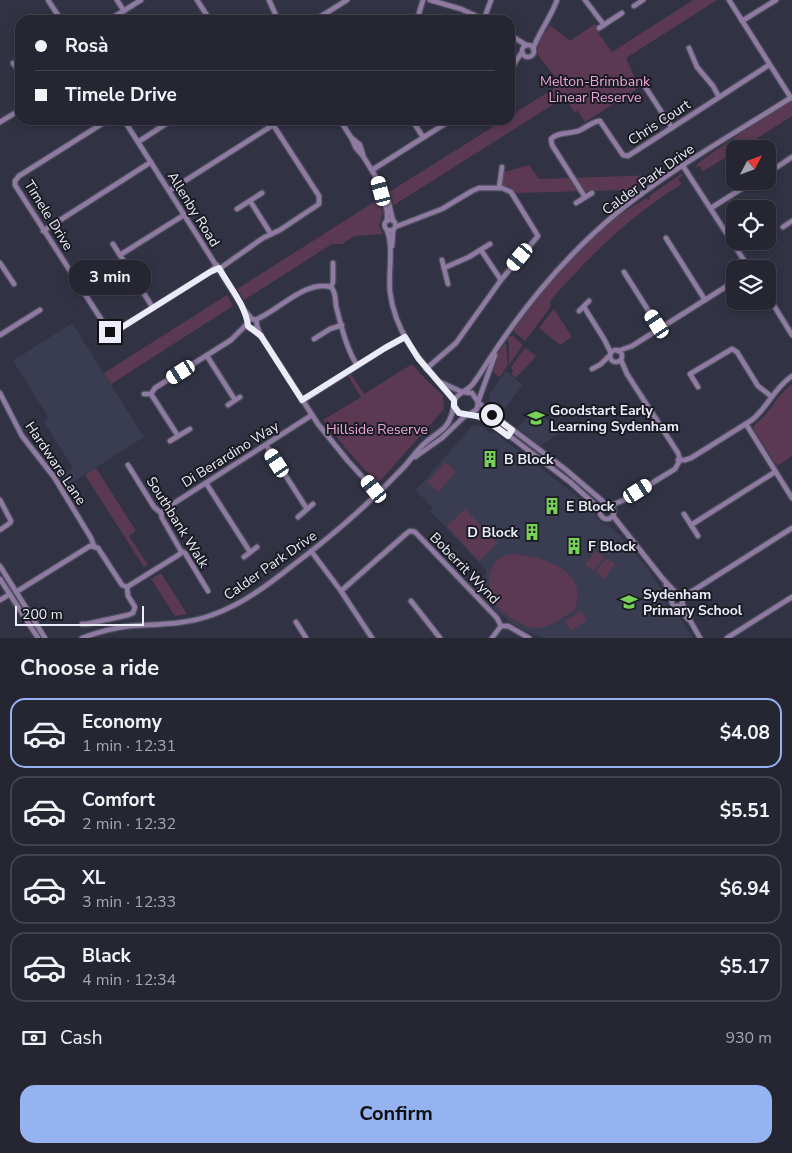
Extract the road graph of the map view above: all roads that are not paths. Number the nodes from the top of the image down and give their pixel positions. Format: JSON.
{"nodes":[{"id":1,"x":48,"y":0,"type":"edge"},
{"id":2,"x":118,"y":0,"type":"edge"},
{"id":3,"x":141,"y":0,"type":"edge"},
{"id":4,"x":197,"y":0,"type":"edge"},
{"id":5,"x":269,"y":0,"type":"edge"},
{"id":6,"x":334,"y":0,"type":"edge"},
{"id":7,"x":347,"y":0,"type":"edge"},
{"id":8,"x":423,"y":0,"type":"edge"},
{"id":9,"x":430,"y":0,"type":"edge"},
{"id":10,"x":492,"y":0,"type":"edge"},
{"id":11,"x":557,"y":0,"type":"edge"},
{"id":12,"x":585,"y":0,"type":"edge"},
{"id":13,"x":643,"y":0,"type":"edge"},
{"id":14,"x":728,"y":0,"type":"edge"},
{"id":15,"x":776,"y":0,"type":"edge"},
{"id":16,"x":338,"y":6,"type":"junction"},
{"id":17,"x":634,"y":6,"type":"dead end"},
{"id":18,"x":124,"y":11,"type":"junction"},
{"id":19,"x":622,"y":13,"type":"dead end"},
{"id":20,"x":58,"y":15,"type":"edge"},
{"id":21,"x":117,"y":15,"type":"edge"},
{"id":22,"x":207,"y":15,"type":"edge"},
{"id":23,"x":276,"y":15,"type":"edge"},
{"id":24,"x":323,"y":15,"type":"edge"},
{"id":25,"x":418,"y":15,"type":"edge"},
{"id":26,"x":475,"y":15,"type":"edge"},
{"id":27,"x":485,"y":15,"type":"edge"},
{"id":28,"x":742,"y":21,"type":"junction"},
{"id":29,"x":538,"y":37,"type":"junction"},
{"id":30,"x":515,"y":39,"type":"edge"},
{"id":31,"x":689,"y":48,"type":"dead end"},
{"id":32,"x":525,"y":49,"type":"junction"},
{"id":33,"x":533,"y":49,"type":"junction"},
{"id":34,"x":13,"y":63,"type":"dead end"},
{"id":35,"x":515,"y":63,"type":"edge"},
{"id":36,"x":769,"y":65,"type":"junction"},
{"id":37,"x":15,"y":66,"type":"edge"},
{"id":38,"x":644,"y":84,"type":"dead end"},
{"id":39,"x":720,"y":97,"type":"junction"},
{"id":40,"x":791,"y":98,"type":"edge"},
{"id":41,"x":15,"y":113,"type":"edge"},
{"id":42,"x":0,"y":122,"type":"edge"},
{"id":43,"x":100,"y":125,"type":"edge"},
{"id":44,"x":127,"y":125,"type":"edge"},
{"id":45,"x":164,"y":125,"type":"edge"},
{"id":46,"x":273,"y":125,"type":"joint"},
{"id":47,"x":343,"y":125,"type":"edge"},
{"id":48,"x":415,"y":125,"type":"edge"},
{"id":49,"x":443,"y":125,"type":"edge"},
{"id":50,"x":672,"y":128,"type":"junction"},
{"id":51,"x":423,"y":137,"type":"junction"},
{"id":52,"x":138,"y":142,"type":"junction"},
{"id":53,"x":792,"y":157,"type":"edge"},
{"id":54,"x":151,"y":162,"type":"junction"},
{"id":55,"x":683,"y":166,"type":"junction"},
{"id":56,"x":502,"y":168,"type":"dead end"},
{"id":57,"x":776,"y":168,"type":"edge"},
{"id":58,"x":372,"y":170,"type":"junction"},
{"id":59,"x":379,"y":180,"type":"junction"},
{"id":60,"x":499,"y":188,"type":"junction"},
{"id":61,"x":740,"y":190,"type":"edge"},
{"id":62,"x":169,"y":191,"type":"junction"},
{"id":63,"x":262,"y":193,"type":"dead end"},
{"id":64,"x":592,"y":193,"type":"dead end"},
{"id":65,"x":585,"y":197,"type":"junction"},
{"id":66,"x":250,"y":201,"type":"junction"},
{"id":67,"x":576,"y":203,"type":"dead end"},
{"id":68,"x":711,"y":208,"type":"junction"},
{"id":69,"x":237,"y":209,"type":"dead end"},
{"id":70,"x":184,"y":215,"type":"junction"},
{"id":71,"x":387,"y":221,"type":"junction"},
{"id":72,"x":792,"y":221,"type":"edge"},
{"id":73,"x":394,"y":225,"type":"junction"},
{"id":74,"x":782,"y":228,"type":"dead end"},
{"id":75,"x":387,"y":230,"type":"junction"},
{"id":76,"x":43,"y":231,"type":"junction"},
{"id":77,"x":271,"y":234,"type":"junction"},
{"id":78,"x":666,"y":238,"type":"dead end"},
{"id":79,"x":113,"y":244,"type":"dead end"},
{"id":80,"x":490,"y":244,"type":"dead end"},
{"id":81,"x":481,"y":250,"type":"junction"},
{"id":82,"x":120,"y":255,"type":"junction"},
{"id":83,"x":390,"y":257,"type":"junction"},
{"id":84,"x":442,"y":260,"type":"dead end"},
{"id":85,"x":744,"y":260,"type":"edge"},
{"id":86,"x":333,"y":263,"type":"dead end"},
{"id":87,"x":0,"y":264,"type":"edge"},
{"id":88,"x":218,"y":267,"type":"junction"},
{"id":89,"x":444,"y":268,"type":"junction"},
{"id":90,"x":624,"y":272,"type":"dead end"},
{"id":91,"x":501,"y":280,"type":"junction"},
{"id":92,"x":14,"y":284,"type":"dead end"},
{"id":93,"x":448,"y":284,"type":"dead end"},
{"id":94,"x":331,"y":287,"type":"junction"},
{"id":95,"x":726,"y":287,"type":"edge"},
{"id":96,"x":705,"y":300,"type":"junction"},
{"id":97,"x":589,"y":301,"type":"dead end"},
{"id":98,"x":584,"y":307,"type":"junction"},
{"id":99,"x":153,"y":308,"type":"junction"},
{"id":100,"x":776,"y":309,"type":"edge"},
{"id":101,"x":40,"y":310,"type":"dead end"},
{"id":102,"x":579,"y":311,"type":"dead end"},
{"id":103,"x":253,"y":324,"type":"junction"},
{"id":104,"x":342,"y":325,"type":"junction"},
{"id":105,"x":660,"y":328,"type":"junction"},
{"id":106,"x":792,"y":335,"type":"edge"},
{"id":107,"x":0,"y":336,"type":"edge"},
{"id":108,"x":405,"y":337,"type":"junction"},
{"id":109,"x":314,"y":339,"type":"dead end"},
{"id":110,"x":632,"y":346,"type":"junction"},
{"id":111,"x":498,"y":347,"type":"junction"},
{"id":112,"x":614,"y":352,"type":"junction"},
{"id":113,"x":207,"y":356,"type":"junction"},
{"id":114,"x":618,"y":360,"type":"junction"},
{"id":115,"x":601,"y":364,"type":"junction"},
{"id":116,"x":357,"y":365,"type":"junction"},
{"id":117,"x":592,"y":369,"type":"dead end"},
{"id":118,"x":427,"y":370,"type":"junction"},
{"id":119,"x":792,"y":376,"type":"edge"},
{"id":120,"x":437,"y":380,"type":"junction"},
{"id":121,"x":698,"y":387,"type":"dead end"},
{"id":122,"x":0,"y":392,"type":"edge"},
{"id":123,"x":463,"y":392,"type":"junction"},
{"id":124,"x":144,"y":394,"type":"dead end"},
{"id":125,"x":151,"y":394,"type":"junction"},
{"id":126,"x":771,"y":396,"type":"junction"},
{"id":127,"x":240,"y":397,"type":"dead end"},
{"id":128,"x":235,"y":400,"type":"junction"},
{"id":129,"x":302,"y":400,"type":"junction"},
{"id":130,"x":454,"y":402,"type":"junction"},
{"id":131,"x":478,"y":402,"type":"junction"},
{"id":132,"x":228,"y":404,"type":"dead end"},
{"id":133,"x":312,"y":415,"type":"junction"},
{"id":134,"x":469,"y":415,"type":"junction"},
{"id":135,"x":746,"y":424,"type":"junction"},
{"id":136,"x":190,"y":429,"type":"dead end"},
{"id":137,"x":512,"y":430,"type":"junction"},
{"id":138,"x":178,"y":436,"type":"junction"},
{"id":139,"x":508,"y":436,"type":"junction"},
{"id":140,"x":170,"y":441,"type":"dead end"},
{"id":141,"x":266,"y":445,"type":"junction"},
{"id":142,"x":545,"y":454,"type":"junction"},
{"id":143,"x":412,"y":459,"type":"junction"},
{"id":144,"x":540,"y":460,"type":"junction"},
{"id":145,"x":678,"y":460,"type":"junction"},
{"id":146,"x":128,"y":465,"type":"dead end"},
{"id":147,"x":775,"y":472,"type":"junction"},
{"id":148,"x":206,"y":483,"type":"junction"},
{"id":149,"x":379,"y":493,"type":"junction"},
{"id":150,"x":792,"y":498,"type":"edge"},
{"id":151,"x":626,"y":499,"type":"junction"},
{"id":152,"x":0,"y":500,"type":"edge"},
{"id":153,"x":313,"y":504,"type":"dead end"},
{"id":154,"x":609,"y":505,"type":"junction"},
{"id":155,"x":307,"y":509,"type":"junction"},
{"id":156,"x":601,"y":510,"type":"junction"},
{"id":157,"x":161,"y":513,"type":"junction"},
{"id":158,"x":684,"y":514,"type":"dead end"},
{"id":159,"x":612,"y":515,"type":"junction"},
{"id":160,"x":298,"y":517,"type":"dead end"},
{"id":161,"x":691,"y":525,"type":"junction"},
{"id":162,"x":791,"y":529,"type":"edge"},
{"id":163,"x":0,"y":530,"type":"edge"},
{"id":164,"x":698,"y":536,"type":"dead end"},
{"id":165,"x":94,"y":546,"type":"junction"},
{"id":166,"x":257,"y":547,"type":"dead end"},
{"id":167,"x":181,"y":551,"type":"junction"},
{"id":168,"x":250,"y":552,"type":"junction"},
{"id":169,"x":310,"y":552,"type":"junction"},
{"id":170,"x":244,"y":557,"type":"dead end"},
{"id":171,"x":0,"y":566,"type":"edge"},
{"id":172,"x":0,"y":579,"type":"edge"},
{"id":173,"x":662,"y":579,"type":"junction"},
{"id":174,"x":127,"y":587,"type":"junction"},
{"id":175,"x":208,"y":591,"type":"dead end"},
{"id":176,"x":340,"y":591,"type":"junction"},
{"id":177,"x":16,"y":592,"type":"junction"},
{"id":178,"x":10,"y":594,"type":"junction"},
{"id":179,"x":792,"y":597,"type":"edge"},
{"id":180,"x":672,"y":599,"type":"junction"},
{"id":181,"x":681,"y":599,"type":"junction"},
{"id":182,"x":0,"y":600,"type":"edge"},
{"id":183,"x":411,"y":601,"type":"dead end"},
{"id":184,"x":677,"y":606,"type":"junction"},
{"id":185,"x":296,"y":622,"type":"dead end"},
{"id":186,"x":691,"y":622,"type":"junction"},
{"id":187,"x":82,"y":624,"type":"dead end"},
{"id":188,"x":501,"y":626,"type":"junction"},
{"id":189,"x":38,"y":638,"type":"edge"},
{"id":190,"x":46,"y":638,"type":"edge"},
{"id":191,"x":82,"y":638,"type":"edge"},
{"id":192,"x":306,"y":638,"type":"edge"},
{"id":193,"x":372,"y":638,"type":"edge"},
{"id":194,"x":440,"y":638,"type":"edge"},
{"id":195,"x":492,"y":638,"type":"edge"},
{"id":196,"x":529,"y":638,"type":"edge"},
{"id":197,"x":700,"y":638,"type":"edge"},
{"id":198,"x":726,"y":638,"type":"edge"}],
"edges":[{"from":1,"to":20,"type":"street"},
{"from":2,"to":18,"type":"street"},
{"from":3,"to":18,"type":"street"},
{"from":4,"to":22,"type":"street"},
{"from":5,"to":23,"type":"street"},
{"from":6,"to":16,"type":"street"},
{"from":7,"to":16,"type":"street"},
{"from":8,"to":25,"type":"street"},
{"from":9,"to":26,"type":"street"},
{"from":10,"to":27,"type":"street"},
{"from":11,"to":29,"type":"street"},
{"from":12,"to":19,"type":"street"},
{"from":13,"to":17,"type":"street"},
{"from":14,"to":28,"type":"street"},
{"from":15,"to":28,"type":"street"},
{"from":16,"to":24,"type":"street"},
{"from":18,"to":21,"type":"street"},
{"from":28,"to":36,"type":"street"},
{"from":29,"to":32,"type":"street"},
{"from":29,"to":33,"type":"street"},
{"from":30,"to":32,"type":"street"},
{"from":31,"to":39,"type":"street"},
{"from":32,"to":33,"type":"street"},
{"from":32,"to":33,"type":"street"},
{"from":32,"to":35,"type":"street"},
{"from":34,"to":37,"type":"street"},
{"from":36,"to":39,"type":"street","name":"Chris Court"},
{"from":36,"to":40,"type":"street"},
{"from":38,"to":50,"type":"street"},
{"from":39,"to":50,"type":"street","name":"Chris Court"},
{"from":40,"to":55,"type":"street","name":"Calder Park Drive"},
{"from":41,"to":42,"type":"street"},
{"from":43,"to":76,"type":"street","name":"Timele Drive"},
{"from":44,"to":52,"type":"street","name":"Allenby Road"},
{"from":45,"to":52,"type":"street"},
{"from":46,"to":62,"type":"street"},
{"from":46,"to":77,"type":"street","name":"Timele Drive"},
{"from":47,"to":58,"type":"street"},
{"from":48,"to":51,"type":"street"},
{"from":49,"to":51,"type":"street"},
{"from":50,"to":65,"type":"street","name":"Chris Court"},
{"from":51,"to":58,"type":"street"},
{"from":52,"to":54,"type":"street","name":"Allenby Road"},
{"from":53,"to":57,"type":"street"},
{"from":54,"to":62,"type":"street","name":"Allenby Road"},
{"from":54,"to":76,"type":"street"},
{"from":55,"to":68,"type":"street"},
{"from":55,"to":111,"type":"street","name":"Calder Park Drive"},
{"from":56,"to":60,"type":"street"},
{"from":58,"to":59,"type":"street"},
{"from":59,"to":71,"type":"street"},
{"from":59,"to":73,"type":"street"},
{"from":60,"to":73,"type":"street"},
{"from":60,"to":91,"type":"street"},
{"from":61,"to":68,"type":"street"},
{"from":62,"to":70,"type":"street","name":"Allenby Road"},
{"from":63,"to":66,"type":"street"},
{"from":64,"to":65,"type":"street"},
{"from":65,"to":67,"type":"street"},
{"from":66,"to":69,"type":"street"},
{"from":66,"to":77,"type":"street"},
{"from":68,"to":85,"type":"street"},
{"from":70,"to":82,"type":"street"},
{"from":70,"to":88,"type":"street","name":"Allenby Road"},
{"from":71,"to":73,"type":"street"},
{"from":71,"to":75,"type":"street"},
{"from":72,"to":74,"type":"street"},
{"from":73,"to":75,"type":"street"},
{"from":73,"to":83,"type":"street"},
{"from":75,"to":83,"type":"street"},
{"from":76,"to":99,"type":"street","name":"Timele Drive"},
{"from":77,"to":88,"type":"street","name":"Timele Drive"},
{"from":78,"to":96,"type":"street"},
{"from":79,"to":82,"type":"street"},
{"from":80,"to":81,"type":"street"},
{"from":81,"to":89,"type":"street"},
{"from":81,"to":91,"type":"street"},
{"from":82,"to":99,"type":"street"},
{"from":83,"to":108,"type":"street"},
{"from":84,"to":89,"type":"street"},
{"from":86,"to":94,"type":"street"},
{"from":87,"to":92,"type":"street"},
{"from":88,"to":99,"type":"street","name":"Timele Drive"},
{"from":88,"to":103,"type":"street","name":"Allenby Road"},
{"from":89,"to":93,"type":"street"},
{"from":90,"to":105,"type":"street"},
{"from":91,"to":118,"type":"street"},
{"from":94,"to":103,"type":"street"},
{"from":94,"to":104,"type":"street"},
{"from":95,"to":96,"type":"street"},
{"from":96,"to":105,"type":"street"},
{"from":97,"to":98,"type":"street"},
{"from":98,"to":102,"type":"street"},
{"from":98,"to":112,"type":"street"},
{"from":100,"to":106,"type":"street"},
{"from":101,"to":107,"type":"street"},
{"from":103,"to":113,"type":"street"},
{"from":103,"to":129,"type":"street"},
{"from":104,"to":109,"type":"street"},
{"from":104,"to":116,"type":"street"},
{"from":105,"to":110,"type":"street"},
{"from":108,"to":116,"type":"street"},
{"from":108,"to":118,"type":"street"},
{"from":110,"to":112,"type":"street"},
{"from":110,"to":114,"type":"street"},
{"from":111,"to":123,"type":"street","name":"Calder Park Drive"},
{"from":111,"to":131,"type":"street","name":"Calder Park Drive"},
{"from":112,"to":114,"type":"street"},
{"from":112,"to":114,"type":"street"},
{"from":112,"to":115,"type":"street"},
{"from":113,"to":125,"type":"street"},
{"from":113,"to":128,"type":"street"},
{"from":114,"to":115,"type":"street"},
{"from":114,"to":145,"type":"street"},
{"from":115,"to":117,"type":"street"},
{"from":116,"to":129,"type":"street"},
{"from":118,"to":120,"type":"street"},
{"from":119,"to":126,"type":"street"},
{"from":120,"to":123,"type":"street"},
{"from":120,"to":130,"type":"street"},
{"from":121,"to":126,"type":"street"},
{"from":122,"to":165,"type":"street","name":"Hardware Lane"},
{"from":123,"to":130,"type":"street"},
{"from":123,"to":131,"type":"street"},
{"from":124,"to":125,"type":"street"},
{"from":125,"to":138,"type":"street"},
{"from":126,"to":135,"type":"street"},
{"from":127,"to":128,"type":"street"},
{"from":128,"to":132,"type":"street"},
{"from":129,"to":133,"type":"street"},
{"from":130,"to":134,"type":"street"},
{"from":130,"to":143,"type":"street","name":"Calder Park Drive"},
{"from":131,"to":134,"type":"street"},
{"from":131,"to":137,"type":"street"},
{"from":133,"to":141,"type":"street","name":"Di Berardino Way"},
{"from":133,"to":149,"type":"street"},
{"from":134,"to":139,"type":"street"},
{"from":134,"to":143,"type":"street","name":"Calder Park Drive"},
{"from":135,"to":145,"type":"street"},
{"from":135,"to":147,"type":"street"},
{"from":136,"to":138,"type":"street"},
{"from":137,"to":139,"type":"street"},
{"from":137,"to":142,"type":"street"},
{"from":138,"to":140,"type":"street"},
{"from":139,"to":144,"type":"street"},
{"from":141,"to":148,"type":"street","name":"Di Berardino Way"},
{"from":141,"to":155,"type":"street"},
{"from":142,"to":144,"type":"street"},
{"from":142,"to":154,"type":"street"},
{"from":143,"to":149,"type":"street","name":"Calder Park Drive"},
{"from":144,"to":156,"type":"street"},
{"from":145,"to":151,"type":"street"},
{"from":146,"to":157,"type":"street","name":"Southbank Walk"},
{"from":147,"to":150,"type":"street"},
{"from":147,"to":161,"type":"street"},
{"from":148,"to":157,"type":"street","name":"Di Berardino Way"},
{"from":148,"to":168,"type":"street"},
{"from":149,"to":169,"type":"street","name":"Calder Park Drive"},
{"from":151,"to":154,"type":"street"},
{"from":151,"to":159,"type":"street"},
{"from":152,"to":163,"type":"street"},
{"from":153,"to":155,"type":"street"},
{"from":154,"to":156,"type":"street"},
{"from":154,"to":159,"type":"street"},
{"from":155,"to":160,"type":"street"},
{"from":156,"to":159,"type":"street"},
{"from":157,"to":167,"type":"street","name":"Southbank Walk"},
{"from":158,"to":161,"type":"street"},
{"from":159,"to":173,"type":"street"},
{"from":161,"to":164,"type":"street"},
{"from":162,"to":181,"type":"street"},
{"from":165,"to":174,"type":"street","name":"Hardware Lane"},
{"from":165,"to":177,"type":"street"},
{"from":166,"to":168,"type":"street"},
{"from":167,"to":174,"type":"street"},
{"from":167,"to":175,"type":"street","name":"Southbank Walk"},
{"from":168,"to":170,"type":"street"},
{"from":169,"to":176,"type":"street"},
{"from":169,"to":191,"type":"street","name":"Calder Park Drive"},
{"from":171,"to":177,"type":"street"},
{"from":172,"to":178,"type":"street"},
{"from":173,"to":180,"type":"street"},
{"from":173,"to":181,"type":"street"},
{"from":174,"to":187,"type":"street"},
{"from":176,"to":188,"type":"street","name":"Boberrit Wynd"},
{"from":176,"to":193,"type":"street"},
{"from":177,"to":190,"type":"street"},
{"from":178,"to":182,"type":"street"},
{"from":178,"to":189,"type":"street"},
{"from":179,"to":198,"type":"street"},
{"from":180,"to":181,"type":"street"},
{"from":180,"to":184,"type":"street"},
{"from":181,"to":184,"type":"street"},
{"from":181,"to":186,"type":"street"},
{"from":183,"to":194,"type":"street"},
{"from":184,"to":186,"type":"street"},
{"from":185,"to":192,"type":"street"},
{"from":186,"to":197,"type":"street"},
{"from":188,"to":195,"type":"street"},
{"from":188,"to":196,"type":"street"}]}
